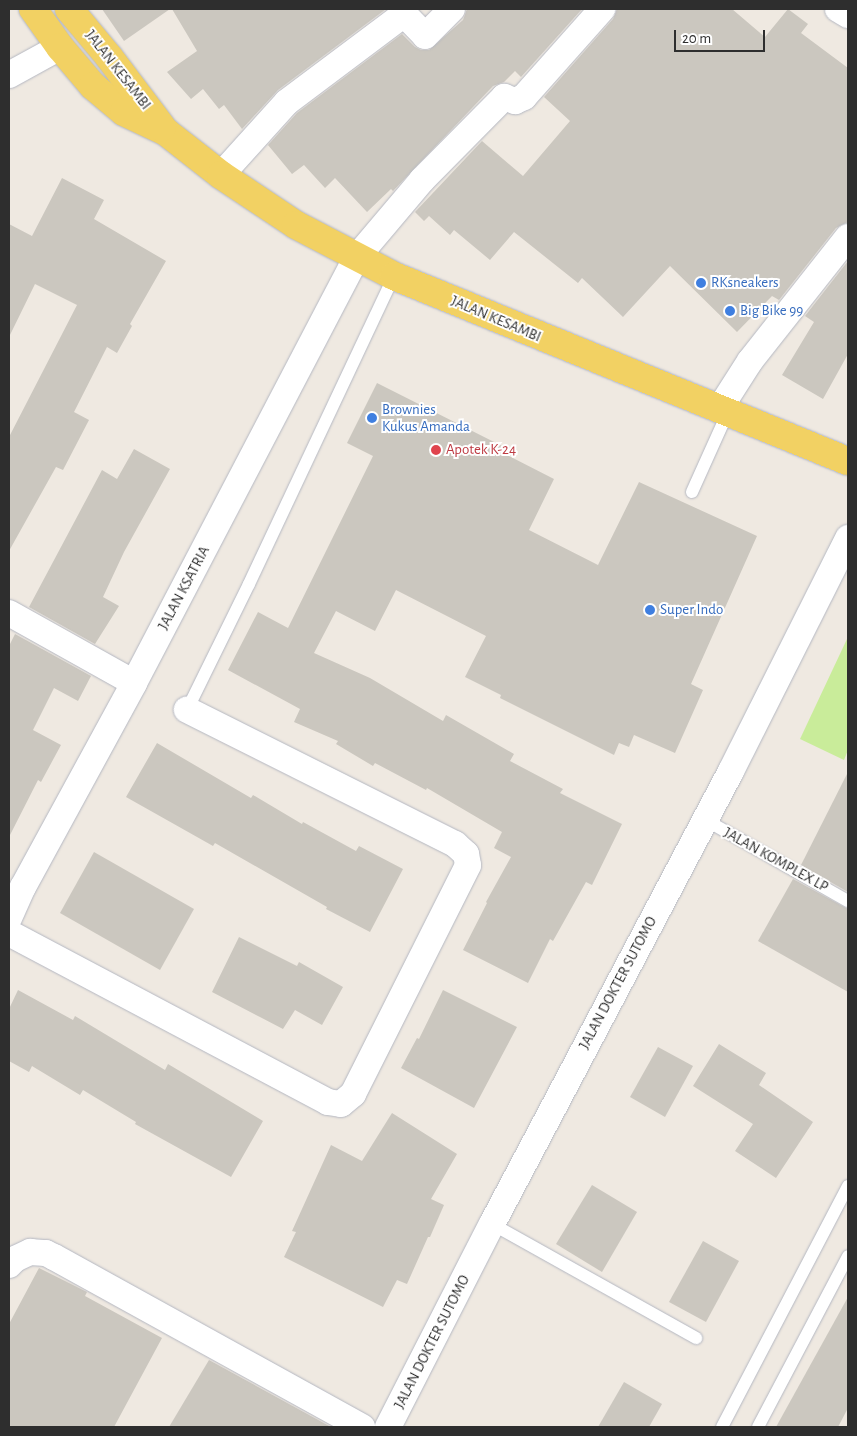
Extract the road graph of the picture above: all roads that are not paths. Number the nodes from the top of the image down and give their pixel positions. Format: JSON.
{"nodes":[{"id":1,"x":33,"y":9,"type":"edge"},
{"id":2,"x":69,"y":9,"type":"edge"},
{"id":3,"x":452,"y":9,"type":"edge"},
{"id":4,"x":602,"y":9,"type":"edge"},
{"id":5,"x":838,"y":9,"type":"edge"},
{"id":6,"x":848,"y":15,"type":"edge"},
{"id":7,"x":60,"y":47,"type":"junction"},
{"id":8,"x":9,"y":75,"type":"edge"},
{"id":9,"x":166,"y":132,"type":"junction"},
{"id":10,"x":221,"y":175,"type":"junction"},
{"id":11,"x":848,"y":237,"type":"edge"},
{"id":12,"x":358,"y":257,"type":"junction"},
{"id":13,"x":394,"y":276,"type":"junction"},
{"id":14,"x":724,"y":410,"type":"junction"},
{"id":15,"x":848,"y":460,"type":"edge"},
{"id":16,"x":692,"y":492,"type":"dead end"},
{"id":17,"x":848,"y":538,"type":"edge"},
{"id":18,"x":9,"y":613,"type":"edge"},
{"id":19,"x":134,"y":683,"type":"junction"},
{"id":20,"x":187,"y":710,"type":"joint"},
{"id":21,"x":704,"y":819,"type":"junction"},
{"id":22,"x":16,"y":883,"type":"edge"},
{"id":23,"x":848,"y":901,"type":"edge"},
{"id":24,"x":9,"y":918,"type":"edge"},
{"id":25,"x":9,"y":932,"type":"edge"},
{"id":26,"x":848,"y":1186,"type":"edge"},
{"id":27,"x":492,"y":1224,"type":"junction"},
{"id":28,"x":848,"y":1256,"type":"edge"},
{"id":29,"x":9,"y":1265,"type":"edge"},
{"id":30,"x":696,"y":1338,"type":"dead end"},
{"id":31,"x":362,"y":1427,"type":"edge"},
{"id":32,"x":388,"y":1427,"type":"edge"},
{"id":33,"x":722,"y":1427,"type":"edge"},
{"id":34,"x":758,"y":1427,"type":"edge"}],
"edges":[{"from":1,"to":7,"type":"main road","name":"JALAN KESAMBI"},
{"from":2,"to":9,"type":"main road","name":"JALAN KESAMBI"},
{"from":3,"to":10,"type":"street"},
{"from":4,"to":12,"type":"street","name":"JALAN KSATRIA"},
{"from":5,"to":6,"type":"street"},
{"from":7,"to":8,"type":"street"},
{"from":7,"to":9,"type":"main road","name":"JALAN KESAMBI"},
{"from":9,"to":10,"type":"main road","name":"JALAN KESAMBI"},
{"from":10,"to":12,"type":"main road","name":"JALAN KESAMBI"},
{"from":11,"to":14,"type":"street"},
{"from":12,"to":13,"type":"main road","name":"JALAN KESAMBI"},
{"from":12,"to":19,"type":"street","name":"JALAN KSATRIA"},
{"from":13,"to":14,"type":"main road","name":"JALAN KESAMBI"},
{"from":13,"to":20,"type":"lane"},
{"from":14,"to":15,"type":"main road","name":"JALAN KESAMBI"},
{"from":14,"to":16,"type":"lane"},
{"from":17,"to":21,"type":"street","name":"JALAN DOKTER SUTOMO"},
{"from":18,"to":19,"type":"street"},
{"from":19,"to":22,"type":"street","name":"JALAN KSATRIA"},
{"from":20,"to":25,"type":"street"},
{"from":21,"to":23,"type":"lane","name":"JALAN KOMPLEX LP"},
{"from":21,"to":27,"type":"street","name":"JALAN DOKTER SUTOMO"},
{"from":22,"to":24,"type":"street","name":"JALAN KSATRIA"},
{"from":26,"to":33,"type":"lane"},
{"from":27,"to":30,"type":"lane"},
{"from":27,"to":32,"type":"street","name":"JALAN DOKTER SUTOMO"},
{"from":28,"to":34,"type":"lane"},
{"from":29,"to":31,"type":"street"}]}
